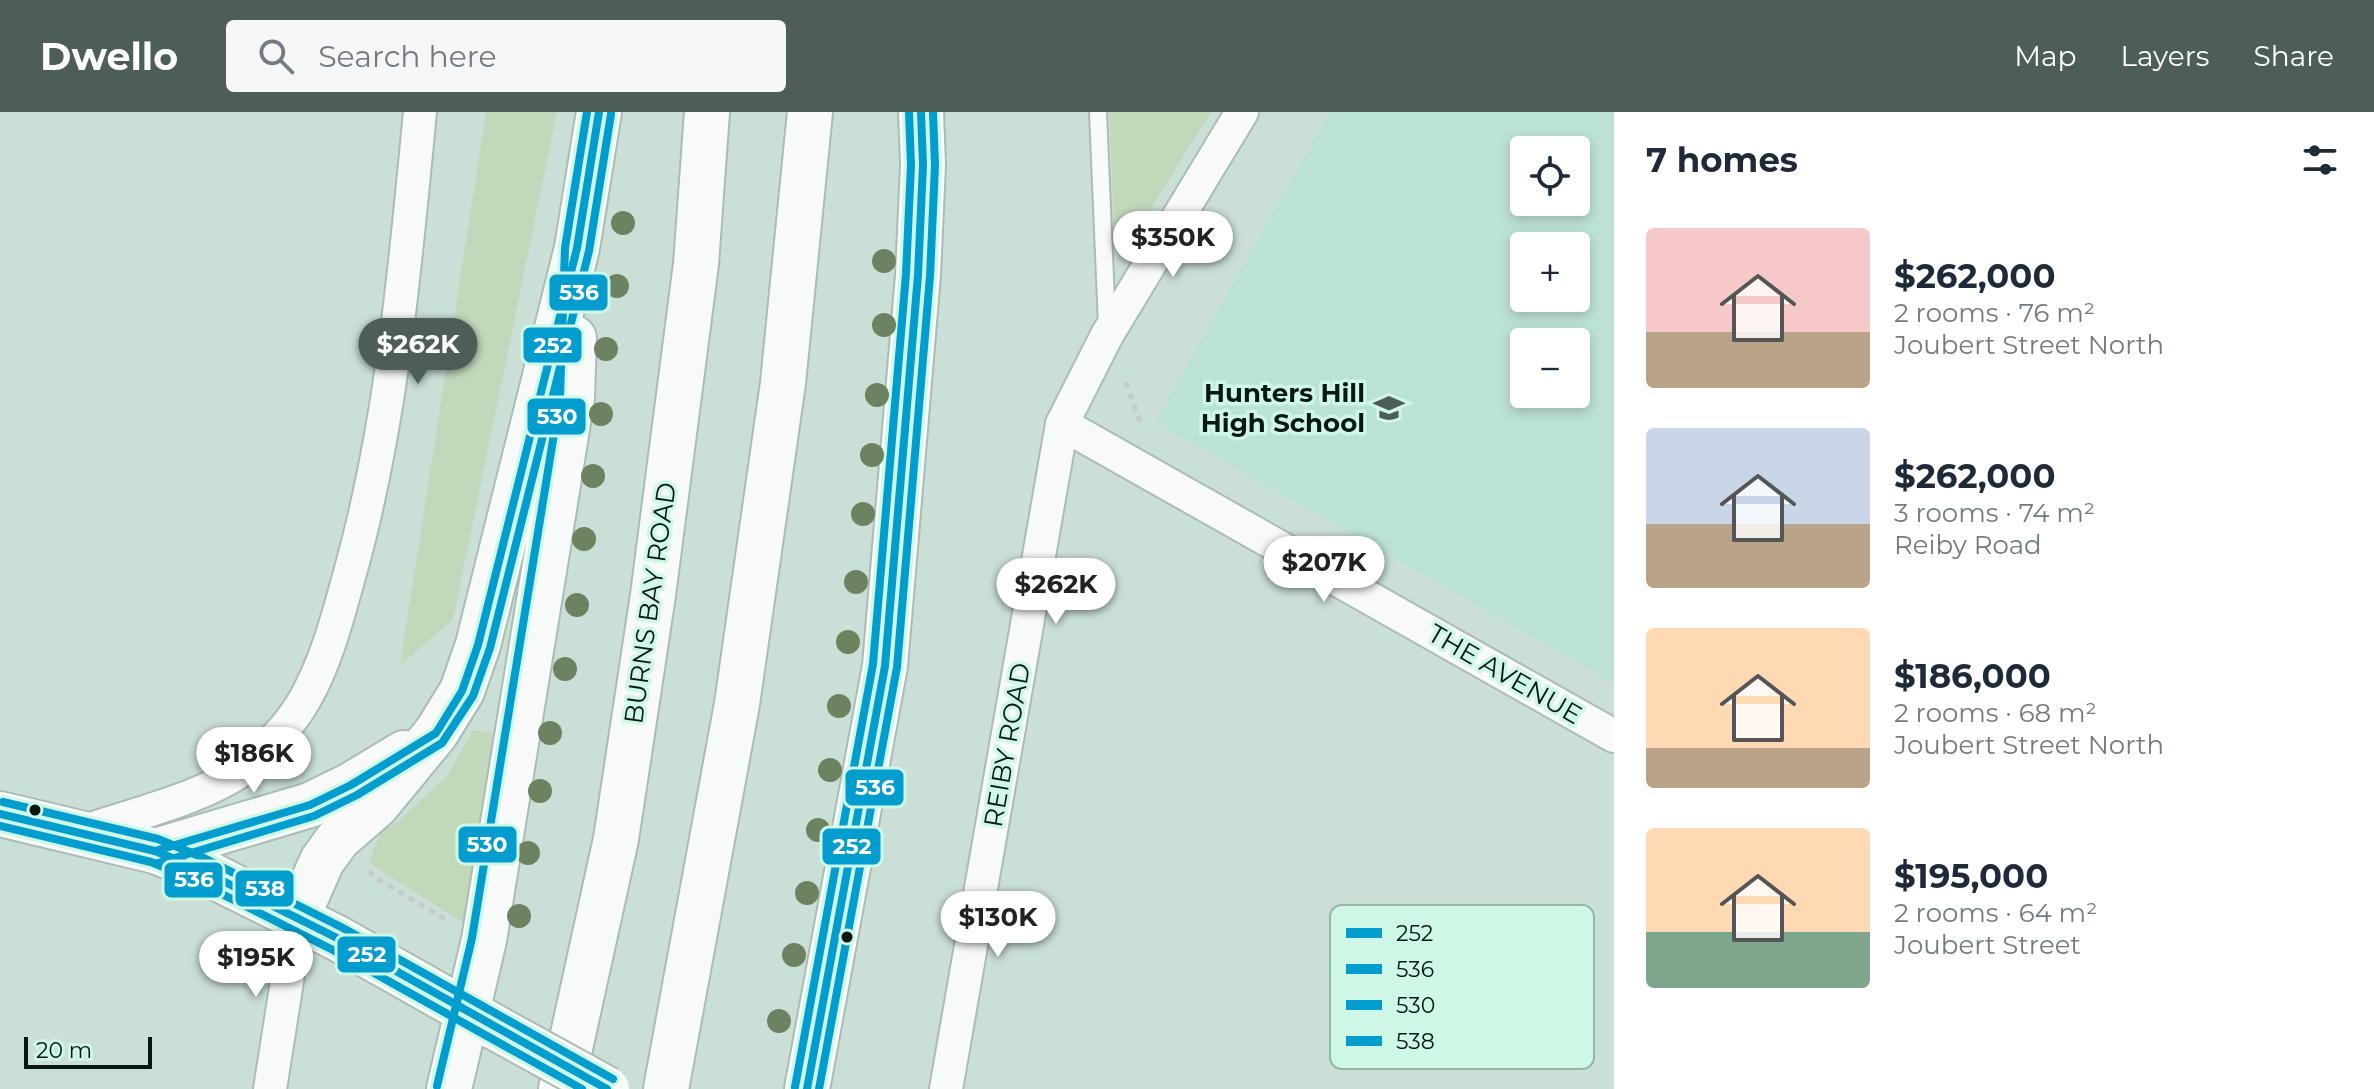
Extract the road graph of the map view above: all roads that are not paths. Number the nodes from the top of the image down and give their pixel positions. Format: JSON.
{"nodes":[{"id":1,"x":420,"y":112,"type":"edge"},
{"id":2,"x":599,"y":112,"type":"edge"},
{"id":3,"x":707,"y":112,"type":"edge"},
{"id":4,"x":810,"y":112,"type":"edge"},
{"id":5,"x":921,"y":112,"type":"edge"},
{"id":6,"x":1098,"y":112,"type":"edge"},
{"id":7,"x":1242,"y":112,"type":"edge"},
{"id":8,"x":577,"y":248,"type":"junction"},
{"id":9,"x":1107,"y":335,"type":"junction"},
{"id":10,"x":1062,"y":424,"type":"junction"},
{"id":11,"x":436,"y":733,"type":"junction"},
{"id":12,"x":1614,"y":736,"type":"edge"},
{"id":13,"x":12,"y":816,"type":"edge"},
{"id":14,"x":82,"y":832,"type":"junction"},
{"id":15,"x":155,"y":851,"type":"junction"},
{"id":16,"x":297,"y":918,"type":"junction"},
{"id":17,"x":482,"y":1020,"type":"junction"},
{"id":18,"x":270,"y":1089,"type":"edge"},
{"id":19,"x":449,"y":1089,"type":"edge"},
{"id":20,"x":561,"y":1089,"type":"edge"},
{"id":21,"x":607,"y":1089,"type":"edge"},
{"id":22,"x":666,"y":1089,"type":"edge"},
{"id":23,"x":807,"y":1089,"type":"edge"},
{"id":24,"x":946,"y":1089,"type":"edge"}],
"edges":[{"from":1,"to":14,"type":"street"},
{"from":2,"to":8,"type":"main road"},
{"from":3,"to":20,"type":"main road","name":"BURNS BAY ROAD"},
{"from":4,"to":22,"type":"main road"},
{"from":5,"to":23,"type":"main road"},
{"from":6,"to":9,"type":"lane"},
{"from":7,"to":9,"type":"street","name":"REIBY ROAD"},
{"from":8,"to":11,"type":"main road"},
{"from":8,"to":17,"type":"main road"},
{"from":9,"to":10,"type":"street","name":"REIBY ROAD"},
{"from":10,"to":12,"type":"street","name":"THE AVENUE"},
{"from":10,"to":24,"type":"street","name":"REIBY ROAD"},
{"from":11,"to":15,"type":"main road"},
{"from":11,"to":16,"type":"main road"},
{"from":13,"to":14,"type":"main road"},
{"from":14,"to":15,"type":"main road"},
{"from":15,"to":16,"type":"main road"},
{"from":16,"to":17,"type":"main road"},
{"from":16,"to":18,"type":"street"},
{"from":17,"to":19,"type":"main road"},
{"from":17,"to":21,"type":"main road","bridge":true}]}
